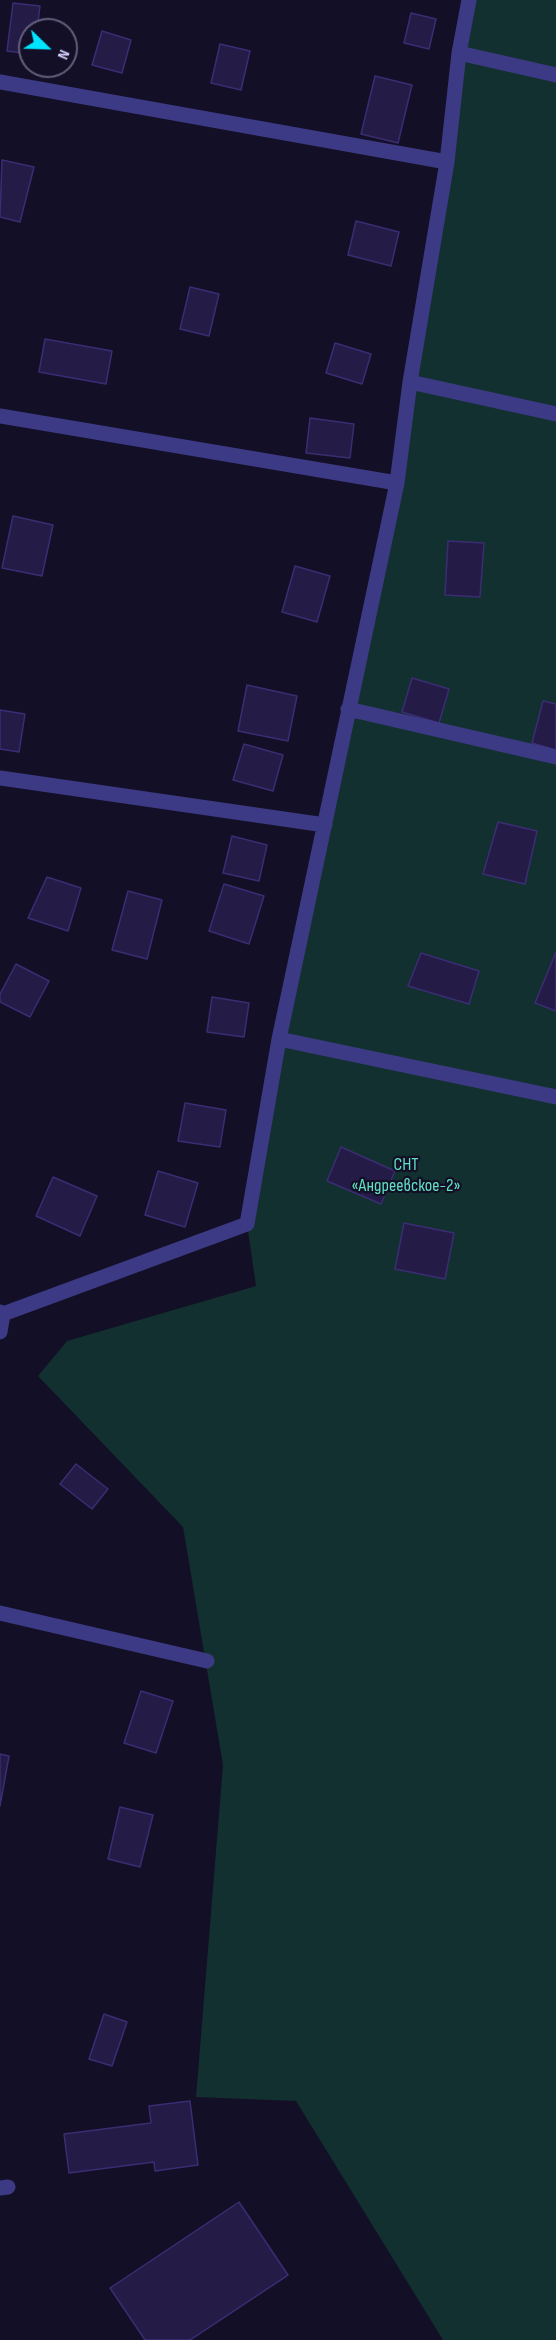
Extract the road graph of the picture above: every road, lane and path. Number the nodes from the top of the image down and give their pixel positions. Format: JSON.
{"nodes":[{"id":1,"x":469,"y":0,"type":"edge"},
{"id":2,"x":459,"y":54,"type":"junction"},
{"id":3,"x":556,"y":75,"type":"edge"},
{"id":4,"x":0,"y":82,"type":"edge"},
{"id":5,"x":447,"y":162,"type":"junction"},
{"id":6,"x":410,"y":382,"type":"junction"},
{"id":7,"x":556,"y":414,"type":"edge"},
{"id":8,"x":0,"y":416,"type":"edge"},
{"id":9,"x":397,"y":483,"type":"junction"},
{"id":10,"x":348,"y":709,"type":"junction"},
{"id":11,"x":556,"y":757,"type":"edge"},
{"id":12,"x":0,"y":778,"type":"edge"},
{"id":13,"x":325,"y":825,"type":"junction"},
{"id":14,"x":279,"y":1039,"type":"junction"},
{"id":15,"x":556,"y":1097,"type":"edge"},
{"id":16,"x":2,"y":1313,"type":"edge"},
{"id":17,"x":0,"y":1332,"type":"edge"},
{"id":18,"x":0,"y":1613,"type":"edge"},
{"id":19,"x":207,"y":1661,"type":"dead end"}],
"edges":[{"from":1,"to":2,"type":"lane"},
{"from":2,"to":3,"type":"lane"},
{"from":2,"to":5,"type":"lane"},
{"from":4,"to":5,"type":"lane"},
{"from":5,"to":6,"type":"lane"},
{"from":6,"to":7,"type":"lane"},
{"from":6,"to":9,"type":"lane"},
{"from":8,"to":9,"type":"lane"},
{"from":9,"to":10,"type":"lane"},
{"from":10,"to":11,"type":"lane"},
{"from":10,"to":13,"type":"lane"},
{"from":12,"to":13,"type":"lane"},
{"from":13,"to":14,"type":"lane"},
{"from":14,"to":15,"type":"lane"},
{"from":14,"to":16,"type":"lane"},
{"from":16,"to":17,"type":"lane"},
{"from":18,"to":19,"type":"lane"}]}
